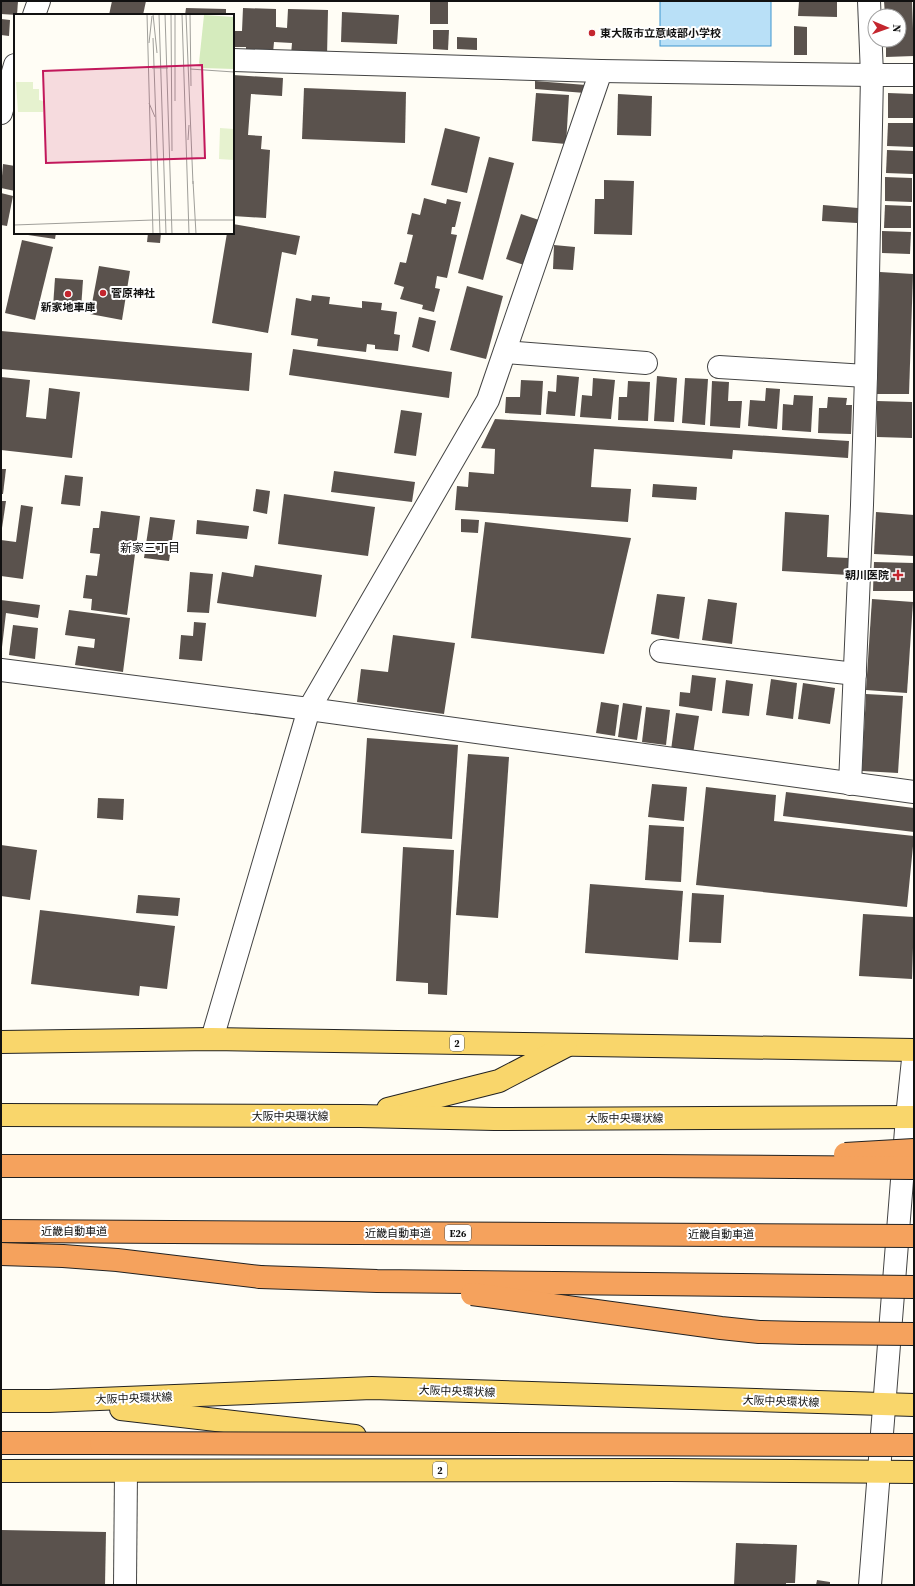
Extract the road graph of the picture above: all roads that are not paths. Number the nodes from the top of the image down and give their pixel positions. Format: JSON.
{"nodes":[{"id":1,"x":39,"y":1,"type":"edge"},
{"id":2,"x":869,"y":1,"type":"edge"},
{"id":3,"x":34,"y":14,"type":"edge"},
{"id":4,"x":234,"y":60,"type":"edge"},
{"id":5,"x":1,"y":64,"type":"edge"},
{"id":6,"x":14,"y":64,"type":"edge"},
{"id":7,"x":14,"y":68,"type":"edge"},
{"id":8,"x":601,"y":71,"type":"junction"},
{"id":9,"x":872,"y":75,"type":"junction"},
{"id":10,"x":914,"y":75,"type":"edge"},
{"id":11,"x":1,"y":113,"type":"edge"},
{"id":12,"x":505,"y":352,"type":"junction"},
{"id":13,"x":646,"y":363,"type":"dead end"},
{"id":14,"x":718,"y":367,"type":"dead end"},
{"id":15,"x":866,"y":376,"type":"junction"},
{"id":16,"x":661,"y":651,"type":"dead end"},
{"id":17,"x":1,"y":670,"type":"edge"},
{"id":18,"x":855,"y":674,"type":"junction"},
{"id":19,"x":309,"y":709,"type":"junction"},
{"id":20,"x":850,"y":784,"type":"junction"},
{"id":21,"x":914,"y":792,"type":"edge"},
{"id":22,"x":212,"y":1040,"type":"junction"},
{"id":23,"x":1,"y":1042,"type":"edge"},
{"id":24,"x":569,"y":1045,"type":"junction"},
{"id":25,"x":914,"y":1050,"type":"edge"},
{"id":26,"x":1,"y":1115,"type":"edge"},
{"id":27,"x":360,"y":1116,"type":"junction"},
{"id":28,"x":911,"y":1117,"type":"edge"},
{"id":29,"x":914,"y":1150,"type":"edge"},
{"id":30,"x":1,"y":1166,"type":"edge"},
{"id":31,"x":656,"y":1166,"type":"junction"},
{"id":32,"x":914,"y":1168,"type":"edge"},
{"id":33,"x":1,"y":1231,"type":"edge"},
{"id":34,"x":914,"y":1236,"type":"edge"},
{"id":35,"x":1,"y":1254,"type":"edge"},
{"id":36,"x":377,"y":1281,"type":"junction"},
{"id":37,"x":914,"y":1288,"type":"edge"},
{"id":38,"x":914,"y":1334,"type":"edge"},
{"id":39,"x":49,"y":1401,"type":"junction"},
{"id":40,"x":1,"y":1402,"type":"edge"},
{"id":41,"x":885,"y":1404,"type":"junction"},
{"id":42,"x":914,"y":1405,"type":"edge"},
{"id":43,"x":1,"y":1443,"type":"edge"},
{"id":44,"x":914,"y":1445,"type":"edge"},
{"id":45,"x":670,"y":1470,"type":"junction"},
{"id":46,"x":1,"y":1471,"type":"edge"},
{"id":47,"x":126,"y":1471,"type":"junction"},
{"id":48,"x":879,"y":1472,"type":"junction"},
{"id":49,"x":914,"y":1472,"type":"edge"},
{"id":50,"x":125,"y":1585,"type":"edge"},
{"id":51,"x":870,"y":1585,"type":"edge"}],
"edges":[{"from":1,"to":3,"type":"street"},
{"from":2,"to":9,"type":"street"},
{"from":4,"to":8,"type":"street"},
{"from":5,"to":6,"type":"street"},
{"from":7,"to":11,"type":"street"},
{"from":8,"to":9,"type":"street"},
{"from":8,"to":12,"type":"street"},
{"from":9,"to":10,"type":"street"},
{"from":9,"to":15,"type":"street"},
{"from":12,"to":13,"type":"street"},
{"from":12,"to":19,"type":"street"},
{"from":14,"to":15,"type":"street"},
{"from":15,"to":18,"type":"street"},
{"from":16,"to":18,"type":"street"},
{"from":17,"to":19,"type":"street"},
{"from":18,"to":20,"type":"street"},
{"from":19,"to":20,"type":"street"},
{"from":19,"to":22,"type":"street"},
{"from":20,"to":21,"type":"street"},
{"from":22,"to":23,"type":"main road","number":"2"},
{"from":22,"to":24,"type":"main road","number":"2"},
{"from":24,"to":25,"type":"main road","number":"2"},
{"from":24,"to":27,"type":"main road"},
{"from":25,"to":28,"type":"street"},
{"from":26,"to":27,"type":"main road","name":"大阪中央環状線"},
{"from":27,"to":28,"type":"main road","name":"大阪中央環状線"},
{"from":28,"to":41,"type":"street"},
{"from":29,"to":31,"type":"highway","bridge":true},
{"from":30,"to":31,"type":"highway","bridge":true},
{"from":31,"to":32,"type":"highway","bridge":true},
{"from":33,"to":34,"type":"highway","name":"近畿自動車道","number":"E26","bridge":true},
{"from":35,"to":36,"type":"highway","bridge":true},
{"from":36,"to":37,"type":"highway","bridge":true},
{"from":36,"to":38,"type":"highway","bridge":true},
{"from":39,"to":40,"type":"main road","name":"大阪中央環状線"},
{"from":39,"to":41,"type":"main road","name":"大阪中央環状線"},
{"from":39,"to":45,"type":"main road"},
{"from":41,"to":42,"type":"main road","name":"大阪中央環状線"},
{"from":41,"to":48,"type":"street"},
{"from":43,"to":44,"type":"highway","bridge":true},
{"from":45,"to":47,"type":"main road","number":"2"},
{"from":45,"to":48,"type":"main road","number":"2"},
{"from":46,"to":47,"type":"main road","number":"2"},
{"from":47,"to":50,"type":"street"},
{"from":48,"to":49,"type":"main road","number":"2"},
{"from":48,"to":51,"type":"street"}]}
